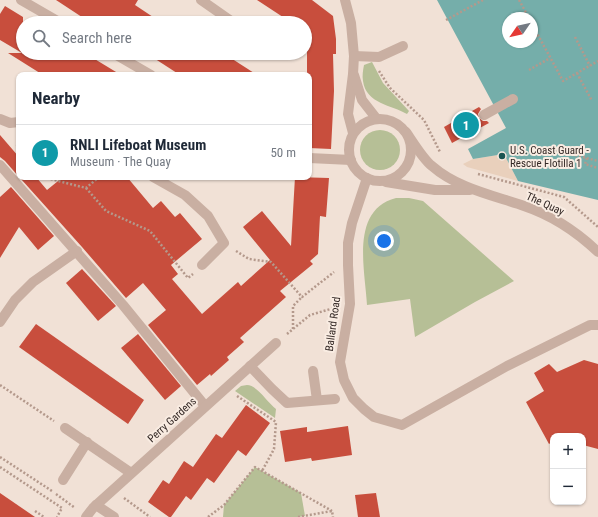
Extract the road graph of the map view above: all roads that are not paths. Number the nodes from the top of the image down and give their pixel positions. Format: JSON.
{"nodes":[{"id":1,"x":21,"y":0,"type":"edge"},
{"id":2,"x":201,"y":0,"type":"edge"},
{"id":3,"x":345,"y":0,"type":"edge"},
{"id":4,"x":49,"y":16,"type":"edge"},
{"id":5,"x":224,"y":16,"type":"edge"},
{"id":6,"x":403,"y":46,"type":"dead end"},
{"id":7,"x":354,"y":56,"type":"junction"},
{"id":8,"x":125,"y":60,"type":"edge"},
{"id":9,"x":146,"y":72,"type":"edge"},
{"id":10,"x":353,"y":74,"type":"junction"},
{"id":11,"x":513,"y":99,"type":"dead end"},
{"id":12,"x":484,"y":115,"type":"dead end"},
{"id":13,"x":376,"y":118,"type":"junction"},
{"id":14,"x":0,"y":120,"type":"edge"},
{"id":15,"x":16,"y":122,"type":"edge"},
{"id":16,"x":406,"y":132,"type":"junction"},
{"id":17,"x":353,"y":133,"type":"junction"},
{"id":18,"x":312,"y":158,"type":"edge"},
{"id":19,"x":351,"y":160,"type":"junction"},
{"id":20,"x":0,"y":165,"type":"edge"},
{"id":21,"x":367,"y":178,"type":"junction"},
{"id":22,"x":158,"y":180,"type":"edge"},
{"id":23,"x":380,"y":181,"type":"junction"},
{"id":24,"x":476,"y":190,"type":"junction"},
{"id":25,"x":77,"y":252,"type":"junction"},
{"id":26,"x":598,"y":252,"type":"edge"},
{"id":27,"x":202,"y":265,"type":"road end"},
{"id":28,"x":0,"y":322,"type":"edge"},
{"id":29,"x":598,"y":325,"type":"edge"},
{"id":30,"x":276,"y":343,"type":"road end"},
{"id":31,"x":250,"y":366,"type":"junction"},
{"id":32,"x":312,"y":371,"type":"dead end"},
{"id":33,"x":335,"y":399,"type":"dead end"},
{"id":34,"x":317,"y":400,"type":"junction"},
{"id":35,"x":205,"y":406,"type":"junction"},
{"id":36,"x":65,"y":428,"type":"road end"},
{"id":37,"x":87,"y":442,"type":"junction"},
{"id":38,"x":131,"y":473,"type":"junction"},
{"id":39,"x":63,"y":480,"type":"dead end"},
{"id":40,"x":96,"y":505,"type":"junction"},
{"id":41,"x":86,"y":517,"type":"edge"},
{"id":42,"x":114,"y":517,"type":"edge"}],
"edges":[{"from":1,"to":4,"type":"street"},
{"from":2,"to":5,"type":"street"},
{"from":3,"to":7,"type":"street"},
{"from":6,"to":7,"type":"street"},
{"from":7,"to":10,"type":"street"},
{"from":8,"to":9,"type":"street"},
{"from":10,"to":13,"type":"street"},
{"from":10,"to":17,"type":"street"},
{"from":11,"to":12,"type":"street"},
{"from":13,"to":16,"type":"street"},
{"from":13,"to":17,"type":"street"},
{"from":14,"to":15,"type":"street"},
{"from":16,"to":23,"type":"street"},
{"from":16,"to":24,"type":"street","name":"The Quay"},
{"from":17,"to":19,"type":"street"},
{"from":18,"to":19,"type":"street"},
{"from":19,"to":21,"type":"street"},
{"from":20,"to":25,"type":"street"},
{"from":21,"to":23,"type":"street"},
{"from":21,"to":29,"type":"street","name":"Ballard Road"},
{"from":22,"to":27,"type":"street"},
{"from":23,"to":24,"type":"street","name":"The Quay"},
{"from":24,"to":26,"type":"street","name":"The Quay"},
{"from":25,"to":28,"type":"street"},
{"from":25,"to":35,"type":"street"},
{"from":30,"to":31,"type":"street","name":"Perry Gardens"},
{"from":31,"to":34,"type":"street"},
{"from":31,"to":35,"type":"street","name":"Perry Gardens"},
{"from":32,"to":34,"type":"street"},
{"from":33,"to":34,"type":"street"},
{"from":35,"to":38,"type":"street","name":"Perry Gardens"},
{"from":36,"to":37,"type":"street"},
{"from":37,"to":38,"type":"street"},
{"from":37,"to":39,"type":"street"},
{"from":38,"to":40,"type":"street","name":"Perry Gardens"},
{"from":40,"to":41,"type":"street","name":"Perry Gardens"},
{"from":40,"to":42,"type":"street"}]}
